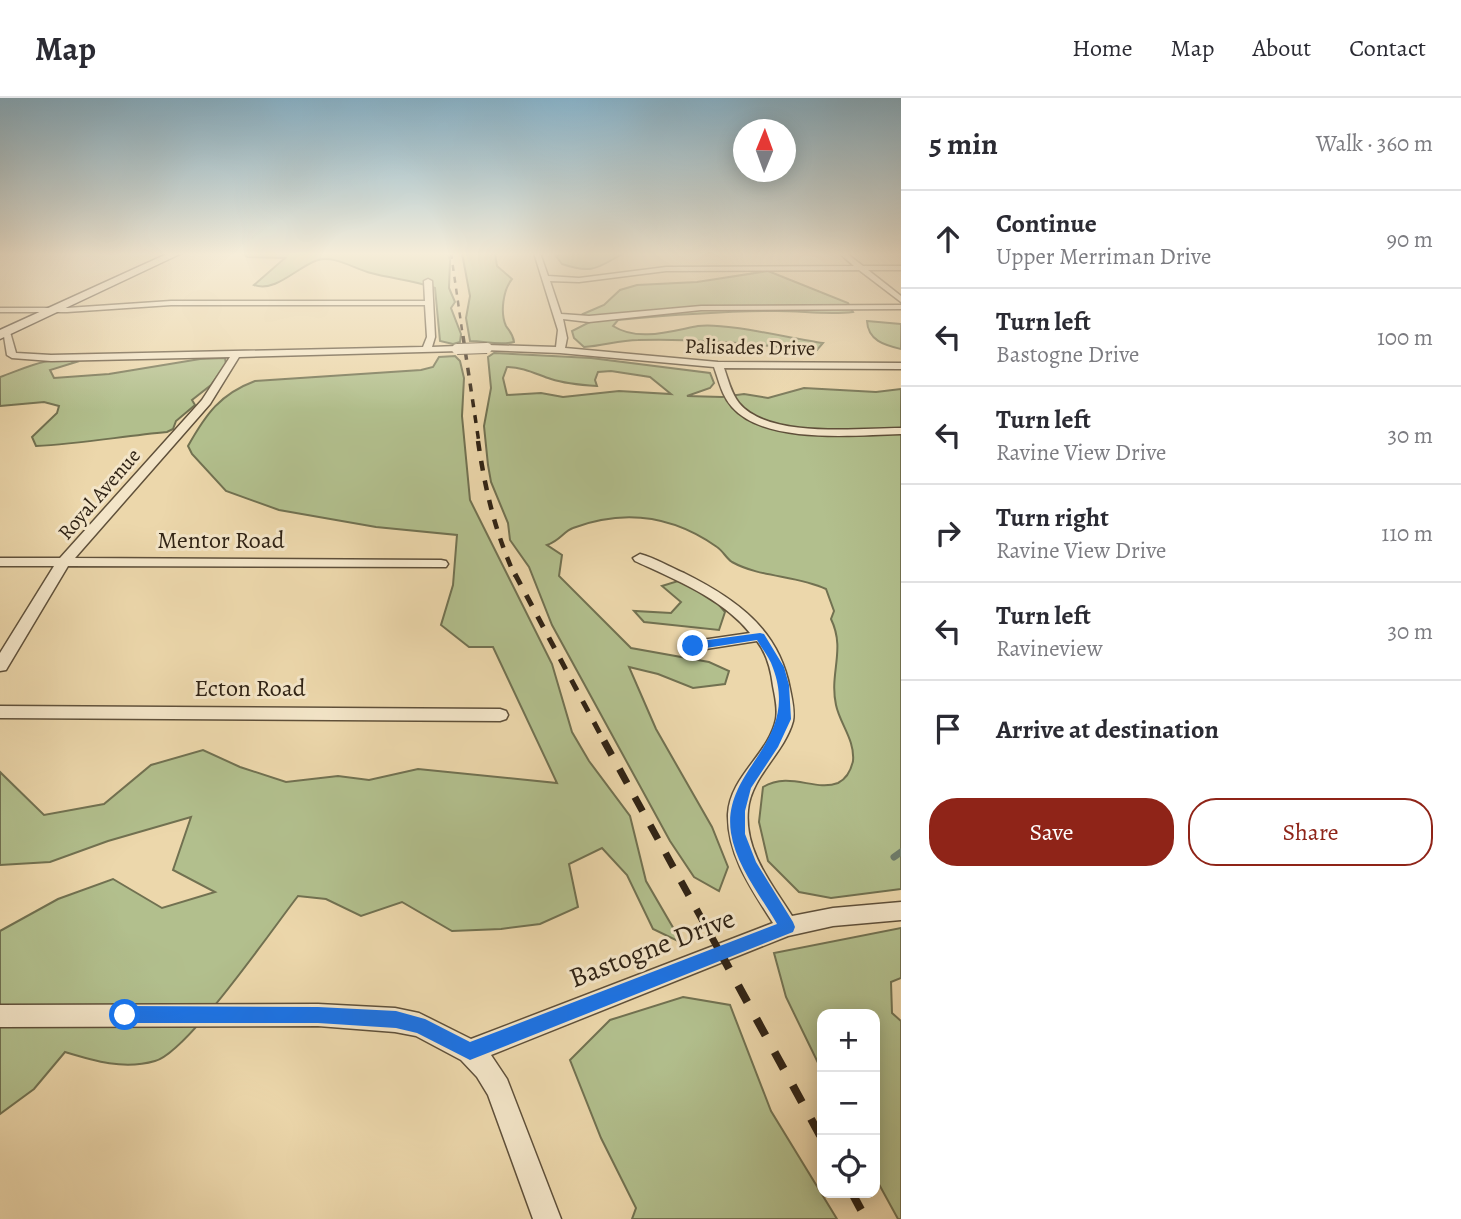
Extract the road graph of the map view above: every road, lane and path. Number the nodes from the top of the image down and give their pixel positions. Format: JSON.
{"nodes":[{"id":1,"x":62,"y":305,"type":"edge"},
{"id":2,"x":119,"y":305,"type":"edge"},
{"id":3,"x":428,"y":305,"type":"edge"},
{"id":4,"x":553,"y":305,"type":"edge"},
{"id":5,"x":901,"y":307,"type":"edge"},
{"id":6,"x":0,"y":310,"type":"edge"},
{"id":7,"x":52,"y":310,"type":"junction"},
{"id":8,"x":556,"y":316,"type":"junction"},
{"id":9,"x":589,"y":318,"type":"junction"},
{"id":10,"x":562,"y":330,"type":"junction"},
{"id":11,"x":3,"y":333,"type":"edge"},
{"id":12,"x":427,"y":349,"type":"junction"},
{"id":13,"x":560,"y":350,"type":"junction"},
{"id":14,"x":0,"y":354,"type":"edge"},
{"id":15,"x":236,"y":354,"type":"junction"},
{"id":16,"x":12,"y":355,"type":"junction"},
{"id":17,"x":718,"y":365,"type":"junction"},
{"id":18,"x":901,"y":366,"type":"edge"},
{"id":19,"x":901,"y":431,"type":"edge"},
{"id":20,"x":640,"y":558,"type":"dead end"},
{"id":21,"x":0,"y":562,"type":"edge"},
{"id":22,"x":64,"y":562,"type":"junction"},
{"id":23,"x":441,"y":564,"type":"dead end"},
{"id":24,"x":760,"y":636,"type":"junction"},
{"id":25,"x":693,"y":646,"type":"dead end"},
{"id":26,"x":0,"y":666,"type":"edge"},
{"id":27,"x":0,"y":712,"type":"edge"},
{"id":28,"x":500,"y":715,"type":"dead end"},
{"id":29,"x":901,"y":911,"type":"edge"},
{"id":30,"x":787,"y":927,"type":"junction"},
{"id":31,"x":0,"y":1016,"type":"edge"},
{"id":32,"x":470,"y":1051,"type":"junction"},
{"id":33,"x":547,"y":1219,"type":"edge"}],
"edges":[{"from":1,"to":7,"type":"main road"},
{"from":2,"to":7,"type":"street"},
{"from":3,"to":12,"type":"street"},
{"from":4,"to":8,"type":"street"},
{"from":5,"to":9,"type":"street"},
{"from":6,"to":7,"type":"street"},
{"from":7,"to":11,"type":"main road"},
{"from":8,"to":9,"type":"street"},
{"from":8,"to":10,"type":"street"},
{"from":9,"to":10,"type":"street"},
{"from":10,"to":13,"type":"street"},
{"from":11,"to":16,"type":"street"},
{"from":12,"to":13,"type":"street","name":"Palisades Drive","bridge":true},
{"from":12,"to":15,"type":"street","name":"Palisades Drive"},
{"from":13,"to":17,"type":"street","name":"Palisades Drive"},
{"from":14,"to":16,"type":"street","name":"Palisades Drive"},
{"from":15,"to":16,"type":"street","name":"Palisades Drive"},
{"from":15,"to":22,"type":"street","name":"Royal Avenue"},
{"from":17,"to":18,"type":"street","name":"Palisades Drive"},
{"from":17,"to":19,"type":"street"},
{"from":20,"to":24,"type":"street"},
{"from":21,"to":22,"type":"street","name":"Mentor Road"},
{"from":22,"to":23,"type":"street","name":"Mentor Road"},
{"from":22,"to":26,"type":"street","name":"Royal Avenue"},
{"from":24,"to":25,"type":"street"},
{"from":24,"to":30,"type":"street"},
{"from":27,"to":28,"type":"street","name":"Ecton Road"},
{"from":29,"to":30,"type":"street","name":"Bastogne Drive"},
{"from":30,"to":32,"type":"street","name":"Bastogne Drive"},
{"from":31,"to":32,"type":"street"},
{"from":32,"to":33,"type":"street"}]}
